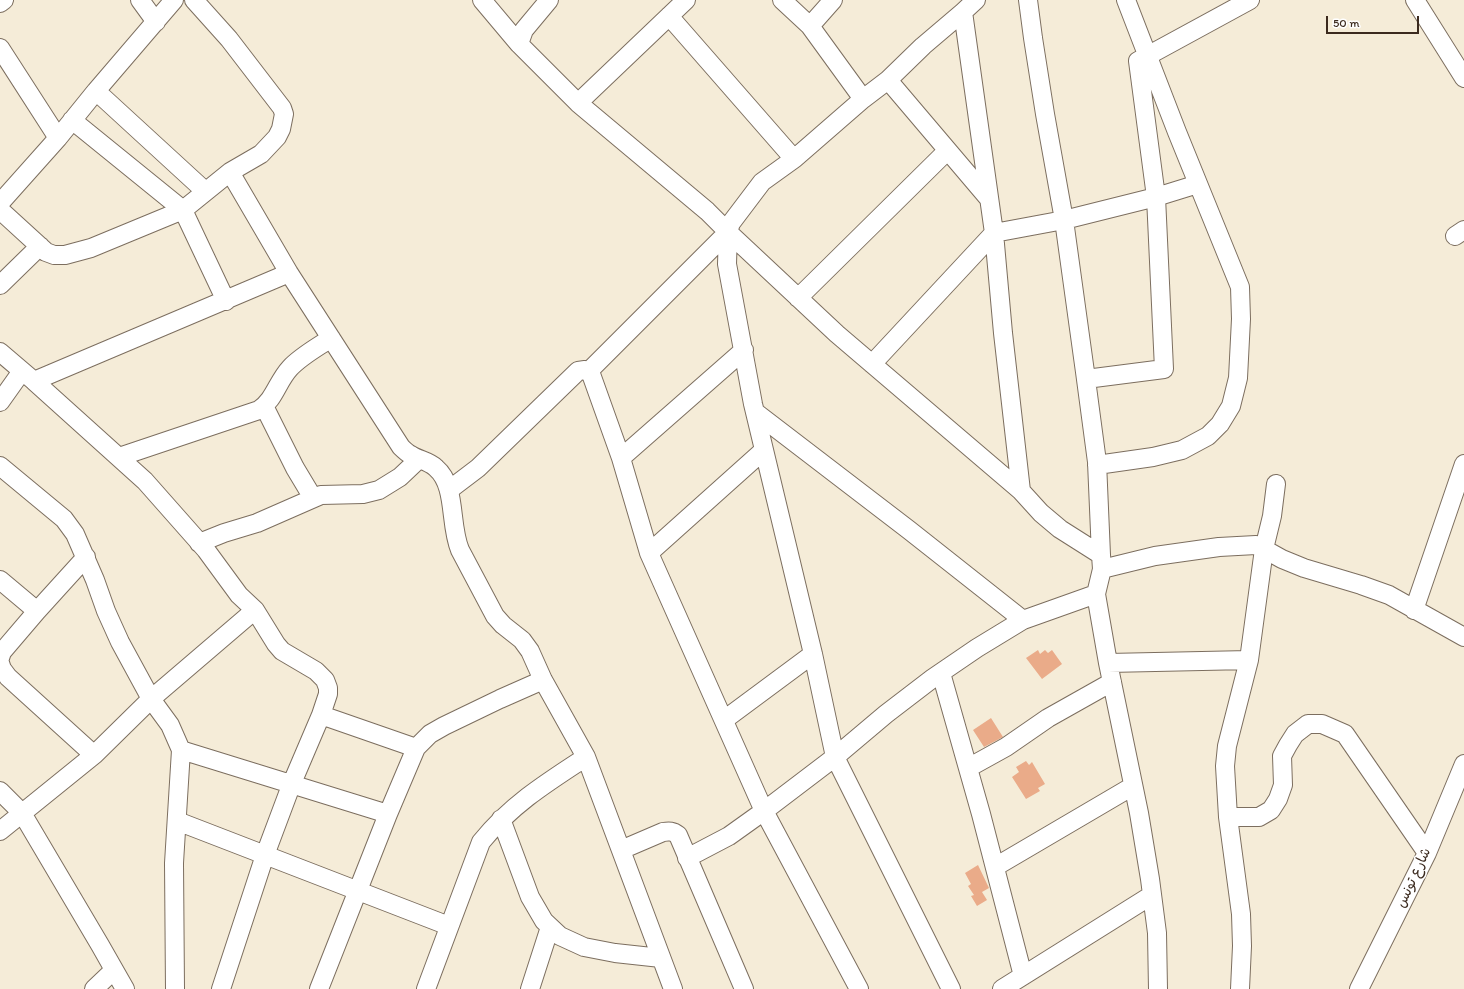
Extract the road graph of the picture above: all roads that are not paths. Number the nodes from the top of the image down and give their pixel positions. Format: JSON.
{"nodes":[{"id":1,"x":4,"y":0,"type":"edge"},
{"id":2,"x":140,"y":0,"type":"edge"},
{"id":3,"x":174,"y":0,"type":"edge"},
{"id":4,"x":194,"y":0,"type":"edge"},
{"id":5,"x":482,"y":0,"type":"edge"},
{"id":6,"x":549,"y":0,"type":"edge"},
{"id":7,"x":686,"y":0,"type":"edge"},
{"id":8,"x":782,"y":0,"type":"edge"},
{"id":9,"x":833,"y":0,"type":"edge"},
{"id":10,"x":976,"y":0,"type":"edge"},
{"id":11,"x":1028,"y":0,"type":"edge"},
{"id":12,"x":1126,"y":0,"type":"edge"},
{"id":13,"x":1250,"y":0,"type":"edge"},
{"id":14,"x":1415,"y":0,"type":"edge"},
{"id":15,"x":0,"y":3,"type":"edge"},
{"id":16,"x":963,"y":12,"type":"junction"},
{"id":17,"x":669,"y":16,"type":"junction"},
{"id":18,"x":156,"y":22,"type":"junction"},
{"id":19,"x":810,"y":26,"type":"junction"},
{"id":20,"x":519,"y":44,"type":"junction"},
{"id":21,"x":0,"y":48,"type":"edge"},
{"id":22,"x":1147,"y":56,"type":"junction"},
{"id":23,"x":1464,"y":78,"type":"edge"},
{"id":24,"x":888,"y":80,"type":"junction"},
{"id":25,"x":96,"y":91,"type":"junction"},
{"id":26,"x":863,"y":99,"type":"junction"},
{"id":27,"x":578,"y":103,"type":"junction"},
{"id":28,"x":72,"y":120,"type":"junction"},
{"id":29,"x":58,"y":138,"type":"junction"},
{"id":30,"x":947,"y":152,"type":"junction"},
{"id":31,"x":794,"y":159,"type":"junction"},
{"id":32,"x":230,"y":172,"type":"junction"},
{"id":33,"x":1198,"y":184,"type":"junction"},
{"id":34,"x":205,"y":191,"type":"junction"},
{"id":35,"x":1156,"y":197,"type":"junction"},
{"id":36,"x":989,"y":199,"type":"junction"},
{"id":37,"x":0,"y":203,"type":"edge"},
{"id":38,"x":0,"y":210,"type":"edge"},
{"id":39,"x":183,"y":210,"type":"junction"},
{"id":40,"x":1064,"y":220,"type":"junction"},
{"id":41,"x":728,"y":232,"type":"junction"},
{"id":42,"x":994,"y":233,"type":"junction"},
{"id":43,"x":40,"y":246,"type":"junction"},
{"id":44,"x":289,"y":274,"type":"junction"},
{"id":45,"x":0,"y":285,"type":"edge"},
{"id":46,"x":798,"y":298,"type":"junction"},
{"id":47,"x":226,"y":300,"type":"junction"},
{"id":48,"x":331,"y":338,"type":"junction"},
{"id":49,"x":744,"y":350,"type":"junction"},
{"id":50,"x":0,"y":352,"type":"edge"},
{"id":51,"x":872,"y":364,"type":"junction"},
{"id":52,"x":589,"y":371,"type":"junction"},
{"id":53,"x":28,"y":376,"type":"junction"},
{"id":54,"x":1086,"y":379,"type":"junction"},
{"id":55,"x":0,"y":402,"type":"edge"},
{"id":56,"x":264,"y":406,"type":"junction"},
{"id":57,"x":755,"y":412,"type":"junction"},
{"id":58,"x":764,"y":450,"type":"junction"},
{"id":59,"x":119,"y":457,"type":"junction"},
{"id":60,"x":621,"y":458,"type":"junction"},
{"id":61,"x":419,"y":459,"type":"junction"},
{"id":62,"x":1464,"y":464,"type":"edge"},
{"id":63,"x":1097,"y":465,"type":"junction"},
{"id":64,"x":0,"y":466,"type":"edge"},
{"id":65,"x":1276,"y":484,"type":"dead end"},
{"id":66,"x":449,"y":490,"type":"junction"},
{"id":67,"x":1021,"y":491,"type":"junction"},
{"id":68,"x":312,"y":498,"type":"junction"},
{"id":69,"x":199,"y":543,"type":"junction"},
{"id":70,"x":1264,"y":549,"type":"junction"},
{"id":71,"x":649,"y":553,"type":"junction"},
{"id":72,"x":86,"y":557,"type":"junction"},
{"id":73,"x":1101,"y":562,"type":"junction"},
{"id":74,"x":0,"y":580,"type":"edge"},
{"id":75,"x":1096,"y":594,"type":"junction"},
{"id":76,"x":255,"y":610,"type":"junction"},
{"id":77,"x":1414,"y":610,"type":"junction"},
{"id":78,"x":37,"y":611,"type":"junction"},
{"id":79,"x":1023,"y":620,"type":"junction"},
{"id":80,"x":1464,"y":637,"type":"edge"},
{"id":81,"x":814,"y":654,"type":"junction"},
{"id":82,"x":0,"y":658,"type":"edge"},
{"id":83,"x":1249,"y":660,"type":"junction"},
{"id":84,"x":0,"y":663,"type":"edge"},
{"id":85,"x":1108,"y":663,"type":"junction"},
{"id":86,"x":941,"y":673,"type":"junction"},
{"id":87,"x":543,"y":680,"type":"junction"},
{"id":88,"x":1112,"y":682,"type":"junction"},
{"id":89,"x":151,"y":699,"type":"junction"},
{"id":90,"x":321,"y":715,"type":"junction"},
{"id":91,"x":724,"y":720,"type":"junction"},
{"id":92,"x":416,"y":748,"type":"junction"},
{"id":93,"x":180,"y":750,"type":"junction"},
{"id":94,"x":94,"y":754,"type":"junction"},
{"id":95,"x":586,"y":757,"type":"junction"},
{"id":96,"x":836,"y":757,"type":"junction"},
{"id":97,"x":1464,"y":764,"type":"edge"},
{"id":98,"x":968,"y":768,"type":"junction"},
{"id":99,"x":1460,"y":782,"type":"edge"},
{"id":100,"x":292,"y":783,"type":"junction"},
{"id":101,"x":1133,"y":786,"type":"junction"},
{"id":102,"x":0,"y":791,"type":"edge"},
{"id":103,"x":764,"y":811,"type":"junction"},
{"id":104,"x":22,"y":813,"type":"junction"},
{"id":105,"x":388,"y":814,"type":"junction"},
{"id":106,"x":1228,"y":817,"type":"junction"},
{"id":107,"x":501,"y":819,"type":"junction"},
{"id":108,"x":177,"y":821,"type":"junction"},
{"id":109,"x":0,"y":831,"type":"edge"},
{"id":110,"x":621,"y":850,"type":"junction"},
{"id":111,"x":1427,"y":853,"type":"junction"},
{"id":112,"x":265,"y":855,"type":"junction"},
{"id":113,"x":687,"y":858,"type":"junction"},
{"id":114,"x":995,"y":867,"type":"junction"},
{"id":115,"x":358,"y":892,"type":"junction"},
{"id":116,"x":1152,"y":895,"type":"junction"},
{"id":117,"x":449,"y":926,"type":"junction"},
{"id":118,"x":550,"y":926,"type":"junction"},
{"id":119,"x":661,"y":958,"type":"junction"},
{"id":120,"x":114,"y":970,"type":"junction"},
{"id":121,"x":1023,"y":976,"type":"junction"},
{"id":122,"x":94,"y":989,"type":"edge"},
{"id":123,"x":125,"y":989,"type":"edge"},
{"id":124,"x":175,"y":989,"type":"edge"},
{"id":125,"x":221,"y":989,"type":"edge"},
{"id":126,"x":319,"y":989,"type":"edge"},
{"id":127,"x":426,"y":989,"type":"edge"},
{"id":128,"x":530,"y":989,"type":"edge"},
{"id":129,"x":673,"y":989,"type":"edge"},
{"id":130,"x":744,"y":989,"type":"edge"},
{"id":131,"x":859,"y":989,"type":"edge"},
{"id":132,"x":951,"y":989,"type":"edge"},
{"id":133,"x":1002,"y":989,"type":"edge"},
{"id":134,"x":1158,"y":989,"type":"edge"},
{"id":135,"x":1240,"y":989,"type":"edge"},
{"id":136,"x":1359,"y":989,"type":"edge"}],
"edges":[{"from":1,"to":15,"type":"street"},
{"from":2,"to":18,"type":"street"},
{"from":3,"to":18,"type":"street"},
{"from":4,"to":32,"type":"street"},
{"from":5,"to":20,"type":"street"},
{"from":6,"to":20,"type":"street"},
{"from":7,"to":17,"type":"street"},
{"from":8,"to":19,"type":"street"},
{"from":9,"to":19,"type":"street"},
{"from":10,"to":16,"type":"street"},
{"from":11,"to":40,"type":"street"},
{"from":12,"to":22,"type":"street"},
{"from":13,"to":22,"type":"street"},
{"from":14,"to":23,"type":"street"},
{"from":16,"to":24,"type":"street"},
{"from":16,"to":36,"type":"street"},
{"from":17,"to":27,"type":"street"},
{"from":17,"to":31,"type":"street"},
{"from":18,"to":25,"type":"street"},
{"from":19,"to":26,"type":"street"},
{"from":20,"to":27,"type":"street"},
{"from":21,"to":29,"type":"street"},
{"from":22,"to":33,"type":"street"},
{"from":22,"to":35,"type":"street"},
{"from":24,"to":26,"type":"street"},
{"from":24,"to":30,"type":"street"},
{"from":25,"to":28,"type":"street"},
{"from":25,"to":34,"type":"street"},
{"from":26,"to":31,"type":"street"},
{"from":27,"to":41,"type":"street"},
{"from":28,"to":29,"type":"street"},
{"from":28,"to":39,"type":"street"},
{"from":29,"to":37,"type":"street"},
{"from":30,"to":36,"type":"street"},
{"from":30,"to":46,"type":"street"},
{"from":31,"to":41,"type":"street"},
{"from":32,"to":34,"type":"street"},
{"from":32,"to":44,"type":"street"},
{"from":33,"to":35,"type":"street"},
{"from":33,"to":63,"type":"street"},
{"from":34,"to":39,"type":"street"},
{"from":35,"to":40,"type":"street"},
{"from":35,"to":54,"type":"street"},
{"from":36,"to":42,"type":"street"},
{"from":38,"to":43,"type":"street"},
{"from":39,"to":43,"type":"street"},
{"from":39,"to":47,"type":"street"},
{"from":40,"to":42,"type":"street"},
{"from":40,"to":54,"type":"street"},
{"from":41,"to":46,"type":"street"},
{"from":41,"to":49,"type":"street"},
{"from":41,"to":52,"type":"street"},
{"from":42,"to":51,"type":"street"},
{"from":42,"to":67,"type":"street"},
{"from":43,"to":45,"type":"street"},
{"from":44,"to":47,"type":"street"},
{"from":44,"to":48,"type":"street"},
{"from":46,"to":51,"type":"street"},
{"from":47,"to":53,"type":"street"},
{"from":48,"to":56,"type":"street"},
{"from":48,"to":61,"type":"street"},
{"from":49,"to":57,"type":"street"},
{"from":49,"to":60,"type":"street"},
{"from":50,"to":53,"type":"street"},
{"from":51,"to":67,"type":"street"},
{"from":52,"to":60,"type":"street"},
{"from":52,"to":66,"type":"street"},
{"from":53,"to":55,"type":"street"},
{"from":53,"to":59,"type":"street"},
{"from":54,"to":63,"type":"street"},
{"from":56,"to":59,"type":"street"},
{"from":56,"to":68,"type":"street"},
{"from":57,"to":58,"type":"street"},
{"from":57,"to":79,"type":"street"},
{"from":58,"to":71,"type":"street"},
{"from":58,"to":81,"type":"street"},
{"from":59,"to":69,"type":"street"},
{"from":60,"to":71,"type":"street"},
{"from":61,"to":66,"type":"street"},
{"from":61,"to":68,"type":"street"},
{"from":62,"to":77,"type":"street"},
{"from":63,"to":73,"type":"street"},
{"from":64,"to":72,"type":"street"},
{"from":65,"to":70,"type":"street"},
{"from":66,"to":87,"type":"street"},
{"from":67,"to":73,"type":"street"},
{"from":68,"to":69,"type":"street"},
{"from":69,"to":76,"type":"street"},
{"from":70,"to":73,"type":"street"},
{"from":70,"to":77,"type":"street"},
{"from":70,"to":83,"type":"street"},
{"from":71,"to":91,"type":"street"},
{"from":72,"to":78,"type":"street"},
{"from":72,"to":89,"type":"street"},
{"from":73,"to":75,"type":"street"},
{"from":74,"to":78,"type":"street"},
{"from":75,"to":79,"type":"street"},
{"from":75,"to":85,"type":"street"},
{"from":76,"to":89,"type":"street"},
{"from":76,"to":90,"type":"street"},
{"from":77,"to":80,"type":"street"},
{"from":78,"to":82,"type":"street"},
{"from":79,"to":86,"type":"street"},
{"from":81,"to":91,"type":"street"},
{"from":81,"to":96,"type":"street"},
{"from":83,"to":85,"type":"street"},
{"from":83,"to":106,"type":"street"},
{"from":84,"to":94,"type":"street"},
{"from":85,"to":88,"type":"street"},
{"from":86,"to":96,"type":"street"},
{"from":86,"to":98,"type":"street"},
{"from":87,"to":92,"type":"street"},
{"from":87,"to":95,"type":"street"},
{"from":88,"to":98,"type":"street"},
{"from":88,"to":101,"type":"street"},
{"from":89,"to":93,"type":"street"},
{"from":89,"to":94,"type":"street"},
{"from":90,"to":92,"type":"street"},
{"from":90,"to":100,"type":"street"},
{"from":91,"to":103,"type":"street"},
{"from":92,"to":105,"type":"street"},
{"from":93,"to":100,"type":"street"},
{"from":93,"to":108,"type":"street"},
{"from":94,"to":104,"type":"street"},
{"from":95,"to":107,"type":"street"},
{"from":95,"to":110,"type":"street"},
{"from":96,"to":103,"type":"street"},
{"from":96,"to":132,"type":"street"},
{"from":97,"to":99,"type":"street","name":"شارع تونس"},
{"from":98,"to":114,"type":"street"},
{"from":99,"to":111,"type":"street","name":"شارع تونس"},
{"from":100,"to":105,"type":"street"},
{"from":100,"to":112,"type":"street"},
{"from":101,"to":114,"type":"street"},
{"from":101,"to":116,"type":"street"},
{"from":102,"to":104,"type":"street"},
{"from":103,"to":113,"type":"street"},
{"from":103,"to":131,"type":"street"},
{"from":104,"to":109,"type":"street"},
{"from":104,"to":120,"type":"street"},
{"from":105,"to":115,"type":"street"},
{"from":106,"to":111,"type":"street"},
{"from":106,"to":135,"type":"street"},
{"from":107,"to":117,"type":"street"},
{"from":107,"to":118,"type":"street"},
{"from":108,"to":112,"type":"street"},
{"from":108,"to":124,"type":"street"},
{"from":110,"to":113,"type":"street"},
{"from":110,"to":119,"type":"street"},
{"from":111,"to":136,"type":"street","name":"شارع تونس"},
{"from":112,"to":115,"type":"street"},
{"from":112,"to":125,"type":"street"},
{"from":113,"to":130,"type":"street"},
{"from":114,"to":121,"type":"street"},
{"from":115,"to":117,"type":"street"},
{"from":115,"to":126,"type":"street"},
{"from":116,"to":121,"type":"street"},
{"from":116,"to":134,"type":"street"},
{"from":117,"to":127,"type":"street"},
{"from":118,"to":119,"type":"street"},
{"from":118,"to":128,"type":"street"},
{"from":119,"to":129,"type":"street"},
{"from":120,"to":122,"type":"street"},
{"from":120,"to":123,"type":"street"},
{"from":121,"to":133,"type":"street"}]}
